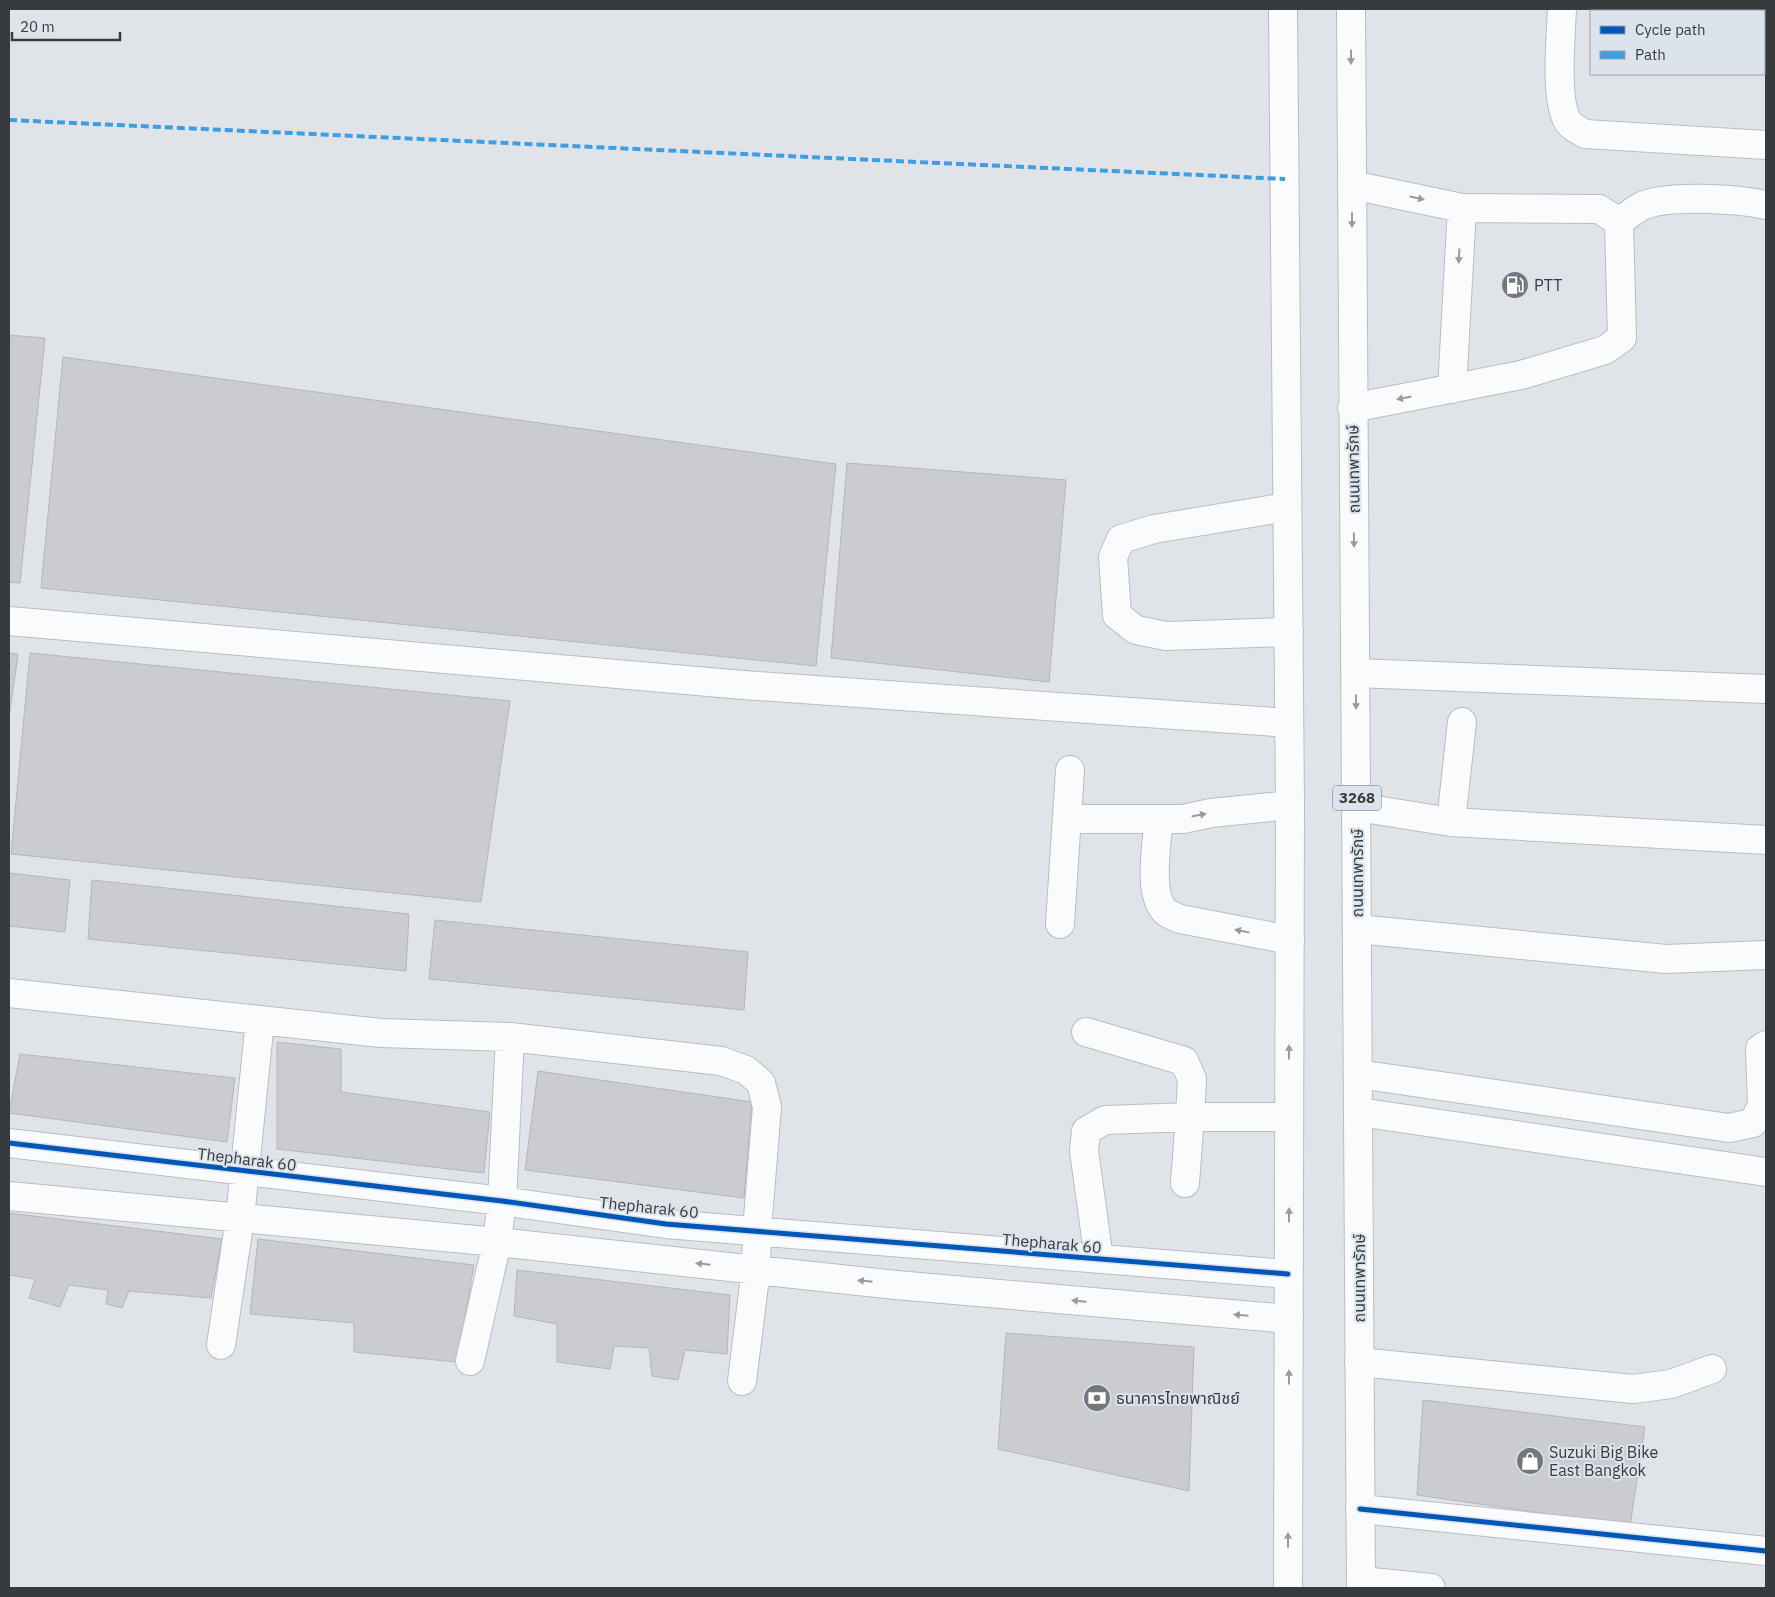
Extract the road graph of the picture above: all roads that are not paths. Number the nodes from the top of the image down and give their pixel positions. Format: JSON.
{"nodes":[{"id":1,"x":1283,"y":9,"type":"edge"},
{"id":2,"x":1351,"y":9,"type":"edge"},
{"id":3,"x":1562,"y":9,"type":"edge"},
{"id":4,"x":1766,"y":145,"type":"edge"},
{"id":5,"x":1352,"y":185,"type":"junction"},
{"id":6,"x":1766,"y":205,"type":"edge"},
{"id":7,"x":1462,"y":208,"type":"junction"},
{"id":8,"x":1619,"y":222,"type":"junction"},
{"id":9,"x":1452,"y":389,"type":"junction"},
{"id":10,"x":1352,"y":408,"type":"junction"},
{"id":11,"x":1287,"y":507,"type":"junction"},
{"id":12,"x":9,"y":621,"type":"edge"},
{"id":13,"x":1288,"y":632,"type":"junction"},
{"id":14,"x":1356,"y":673,"type":"junction"},
{"id":15,"x":1766,"y":689,"type":"edge"},
{"id":16,"x":1462,"y":722,"type":"dead end"},
{"id":17,"x":1289,"y":723,"type":"junction"},
{"id":18,"x":1070,"y":770,"type":"dead end"},
{"id":19,"x":1290,"y":805,"type":"junction"},
{"id":20,"x":1357,"y":807,"type":"junction"},
{"id":21,"x":1067,"y":819,"type":"junction"},
{"id":22,"x":1159,"y":819,"type":"junction"},
{"id":23,"x":1451,"y":822,"type":"junction"},
{"id":24,"x":1766,"y":840,"type":"edge"},
{"id":25,"x":1060,"y":924,"type":"dead end"},
{"id":26,"x":1357,"y":929,"type":"junction"},
{"id":27,"x":1290,"y":940,"type":"junction"},
{"id":28,"x":1766,"y":955,"type":"edge"},
{"id":29,"x":9,"y":993,"type":"edge"},
{"id":30,"x":260,"y":1020,"type":"junction"},
{"id":31,"x":1086,"y":1032,"type":"dead end"},
{"id":32,"x":510,"y":1037,"type":"junction"},
{"id":33,"x":1766,"y":1045,"type":"edge"},
{"id":34,"x":1358,"y":1074,"type":"junction"},
{"id":35,"x":1764,"y":1105,"type":"edge"},
{"id":36,"x":1359,"y":1112,"type":"junction"},
{"id":37,"x":1190,"y":1117,"type":"junction"},
{"id":38,"x":1289,"y":1117,"type":"junction"},
{"id":39,"x":9,"y":1142,"type":"edge"},
{"id":40,"x":244,"y":1171,"type":"junction"},
{"id":41,"x":1766,"y":1172,"type":"edge"},
{"id":42,"x":1185,"y":1183,"type":"dead end"},
{"id":43,"x":9,"y":1196,"type":"edge"},
{"id":44,"x":502,"y":1201,"type":"junction"},
{"id":45,"x":240,"y":1218,"type":"junction"},
{"id":46,"x":757,"y":1230,"type":"junction"},
{"id":47,"x":497,"y":1242,"type":"junction"},
{"id":48,"x":901,"y":1242,"type":"junction"},
{"id":49,"x":1099,"y":1259,"type":"junction"},
{"id":50,"x":756,"y":1269,"type":"junction"},
{"id":51,"x":1288,"y":1274,"type":"junction"},
{"id":52,"x":896,"y":1285,"type":"junction"},
{"id":53,"x":1289,"y":1319,"type":"junction"},
{"id":54,"x":221,"y":1345,"type":"dead end"},
{"id":55,"x":470,"y":1361,"type":"dead end"},
{"id":56,"x":1359,"y":1362,"type":"junction"},
{"id":57,"x":1712,"y":1368,"type":"dead end"},
{"id":58,"x":742,"y":1381,"type":"dead end"},
{"id":59,"x":1360,"y":1509,"type":"junction"},
{"id":60,"x":1766,"y":1551,"type":"edge"},
{"id":61,"x":1361,"y":1585,"type":"edge"},
{"id":62,"x":1288,"y":1588,"type":"edge"},
{"id":63,"x":1431,"y":1588,"type":"edge"}],
"edges":[{"from":1,"to":11,"type":"street"},
{"from":2,"to":5,"type":"street","name":"ถนนเทพารักษ์","number":"3268","one_way":true},
{"from":3,"to":4,"type":"street"},
{"from":5,"to":7,"type":"street","one_way":true},
{"from":5,"to":10,"type":"street","name":"ถนนเทพารักษ์","number":"3268","one_way":true},
{"from":6,"to":8,"type":"street"},
{"from":7,"to":8,"type":"street"},
{"from":7,"to":9,"type":"street","one_way":true},
{"from":8,"to":9,"type":"street"},
{"from":9,"to":10,"type":"street","one_way":true},
{"from":10,"to":14,"type":"street","name":"ถนนเทพารักษ์","number":"3268","one_way":true},
{"from":11,"to":13,"type":"street"},
{"from":11,"to":13,"type":"street"},
{"from":12,"to":17,"type":"street"},
{"from":13,"to":17,"type":"street"},
{"from":14,"to":15,"type":"street"},
{"from":14,"to":20,"type":"street","name":"ถนนเทพารักษ์","number":"3268","one_way":true},
{"from":16,"to":23,"type":"street"},
{"from":17,"to":19,"type":"street"},
{"from":18,"to":21,"type":"street"},
{"from":22,"to":19,"type":"street","one_way":true},
{"from":19,"to":27,"type":"street"},
{"from":20,"to":23,"type":"street"},
{"from":20,"to":26,"type":"street","name":"ถนนเทพารักษ์","number":"3268"},
{"from":21,"to":22,"type":"street"},
{"from":21,"to":25,"type":"street"},
{"from":27,"to":22,"type":"street","one_way":true},
{"from":23,"to":24,"type":"street"},
{"from":26,"to":28,"type":"street"},
{"from":26,"to":34,"type":"street","name":"ถนนเทพารักษ์","number":"3268"},
{"from":38,"to":27,"type":"street","one_way":true},
{"from":29,"to":30,"type":"street"},
{"from":30,"to":32,"type":"street"},
{"from":30,"to":40,"type":"street"},
{"from":31,"to":37,"type":"street"},
{"from":32,"to":44,"type":"street"},
{"from":32,"to":46,"type":"street"},
{"from":33,"to":35,"type":"street"},
{"from":34,"to":35,"type":"street"},
{"from":34,"to":36,"type":"street","name":"ถนนเทพารักษ์","number":"3268"},
{"from":36,"to":41,"type":"street"},
{"from":36,"to":56,"type":"street","name":"ถนนเทพารักษ์","number":"3268"},
{"from":37,"to":38,"type":"street"},
{"from":37,"to":42,"type":"street"},
{"from":37,"to":49,"type":"street"},
{"from":51,"to":38,"type":"street","one_way":true},
{"from":39,"to":40,"type":"street","name":"Thepharak 60"},
{"from":40,"to":44,"type":"street","name":"Thepharak 60"},
{"from":40,"to":45,"type":"street"},
{"from":43,"to":45,"type":"street"},
{"from":44,"to":46,"type":"street","name":"Thepharak 60"},
{"from":44,"to":47,"type":"street"},
{"from":45,"to":47,"type":"street"},
{"from":45,"to":54,"type":"street"},
{"from":46,"to":48,"type":"street","name":"Thepharak 60"},
{"from":46,"to":50,"type":"street"},
{"from":50,"to":47,"type":"street","one_way":true},
{"from":47,"to":55,"type":"street"},
{"from":48,"to":49,"type":"street","name":"Thepharak 60"},
{"from":48,"to":52,"type":"street"},
{"from":49,"to":51,"type":"street","name":"Thepharak 60"},
{"from":52,"to":50,"type":"street","one_way":true},
{"from":50,"to":58,"type":"street"},
{"from":51,"to":53,"type":"street"},
{"from":53,"to":52,"type":"street","one_way":true},
{"from":62,"to":53,"type":"street","one_way":true},
{"from":56,"to":57,"type":"street"},
{"from":56,"to":59,"type":"street","name":"ถนนเทพารักษ์","number":"3268"},
{"from":59,"to":60,"type":"street"},
{"from":59,"to":61,"type":"street","name":"ถนนเทพารักษ์","number":"3268"},
{"from":61,"to":63,"type":"street"}]}
